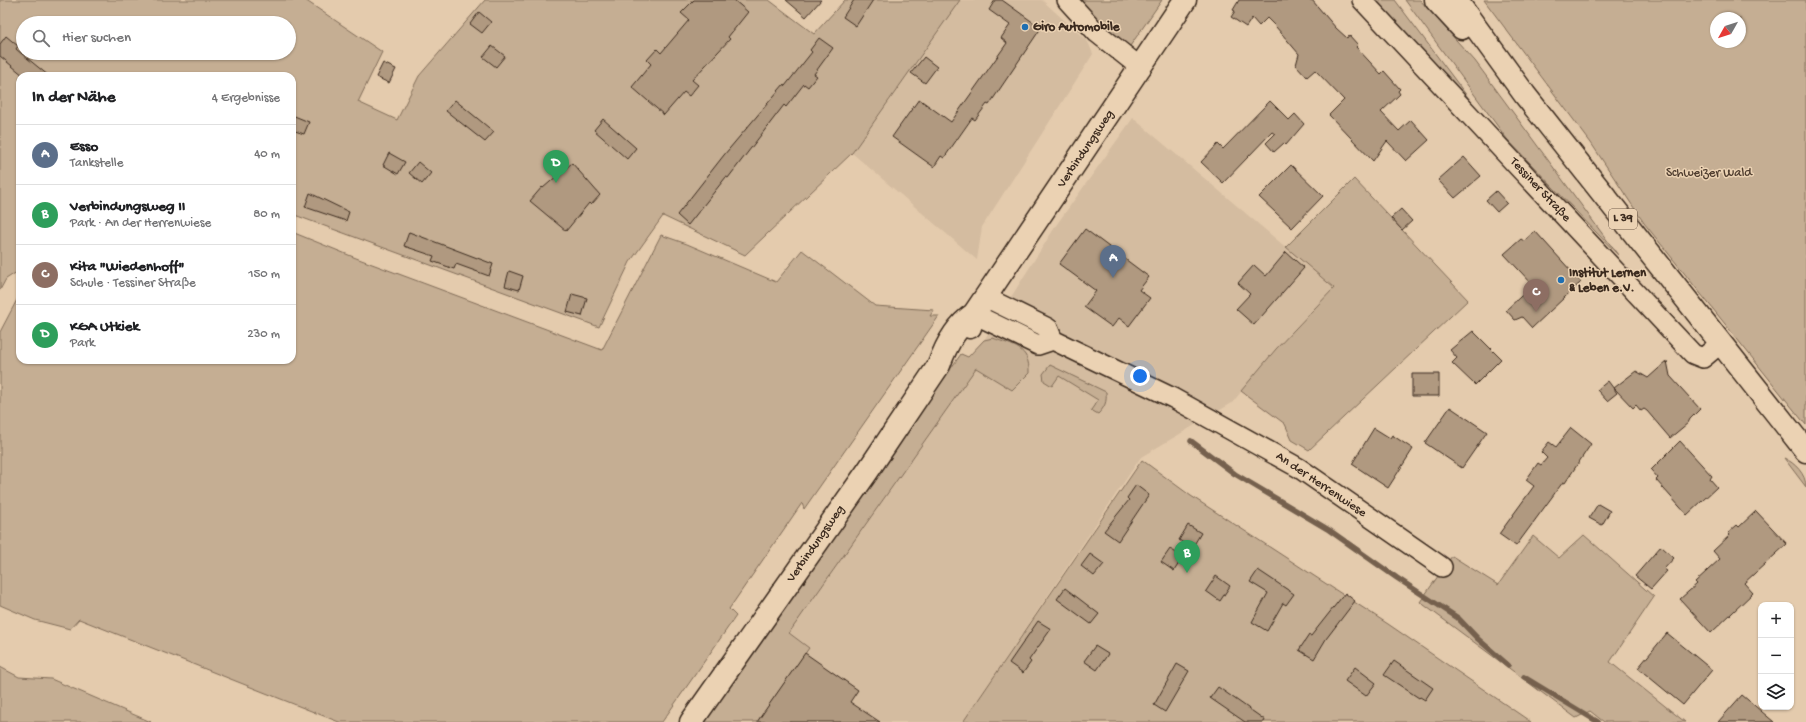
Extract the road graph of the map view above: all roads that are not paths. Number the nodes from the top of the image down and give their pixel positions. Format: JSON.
{"nodes":[{"id":1,"x":1067,"y":0,"type":"edge"},
{"id":2,"x":1185,"y":0,"type":"edge"},
{"id":3,"x":1362,"y":0,"type":"edge"},
{"id":4,"x":1436,"y":0,"type":"edge"},
{"id":5,"x":1456,"y":0,"type":"edge"},
{"id":6,"x":1141,"y":68,"type":"junction"},
{"id":7,"x":1525,"y":95,"type":"junction"},
{"id":8,"x":979,"y":306,"type":"junction"},
{"id":9,"x":1721,"y":343,"type":"junction"},
{"id":10,"x":1806,"y":451,"type":"edge"},
{"id":11,"x":1442,"y":567,"type":"dead end"},
{"id":12,"x":691,"y":722,"type":"edge"}],
"edges":[{"from":1,"to":6,"type":"street"},
{"from":2,"to":6,"type":"main road","name":"Verbindungsweg"},
{"from":3,"to":9,"type":"street","name":"Tessiner Straße"},
{"from":4,"to":7,"type":"main road","number":"L 39"},
{"from":5,"to":7,"type":"main road","number":"L 39"},
{"from":6,"to":8,"type":"main road","name":"Verbindungsweg"},
{"from":7,"to":9,"type":"main road","number":"L 39"},
{"from":8,"to":11,"type":"street","name":"An der Herrenwiese"},
{"from":8,"to":12,"type":"main road","name":"Verbindungsweg"},
{"from":9,"to":10,"type":"main road","number":"L 39"}]}
